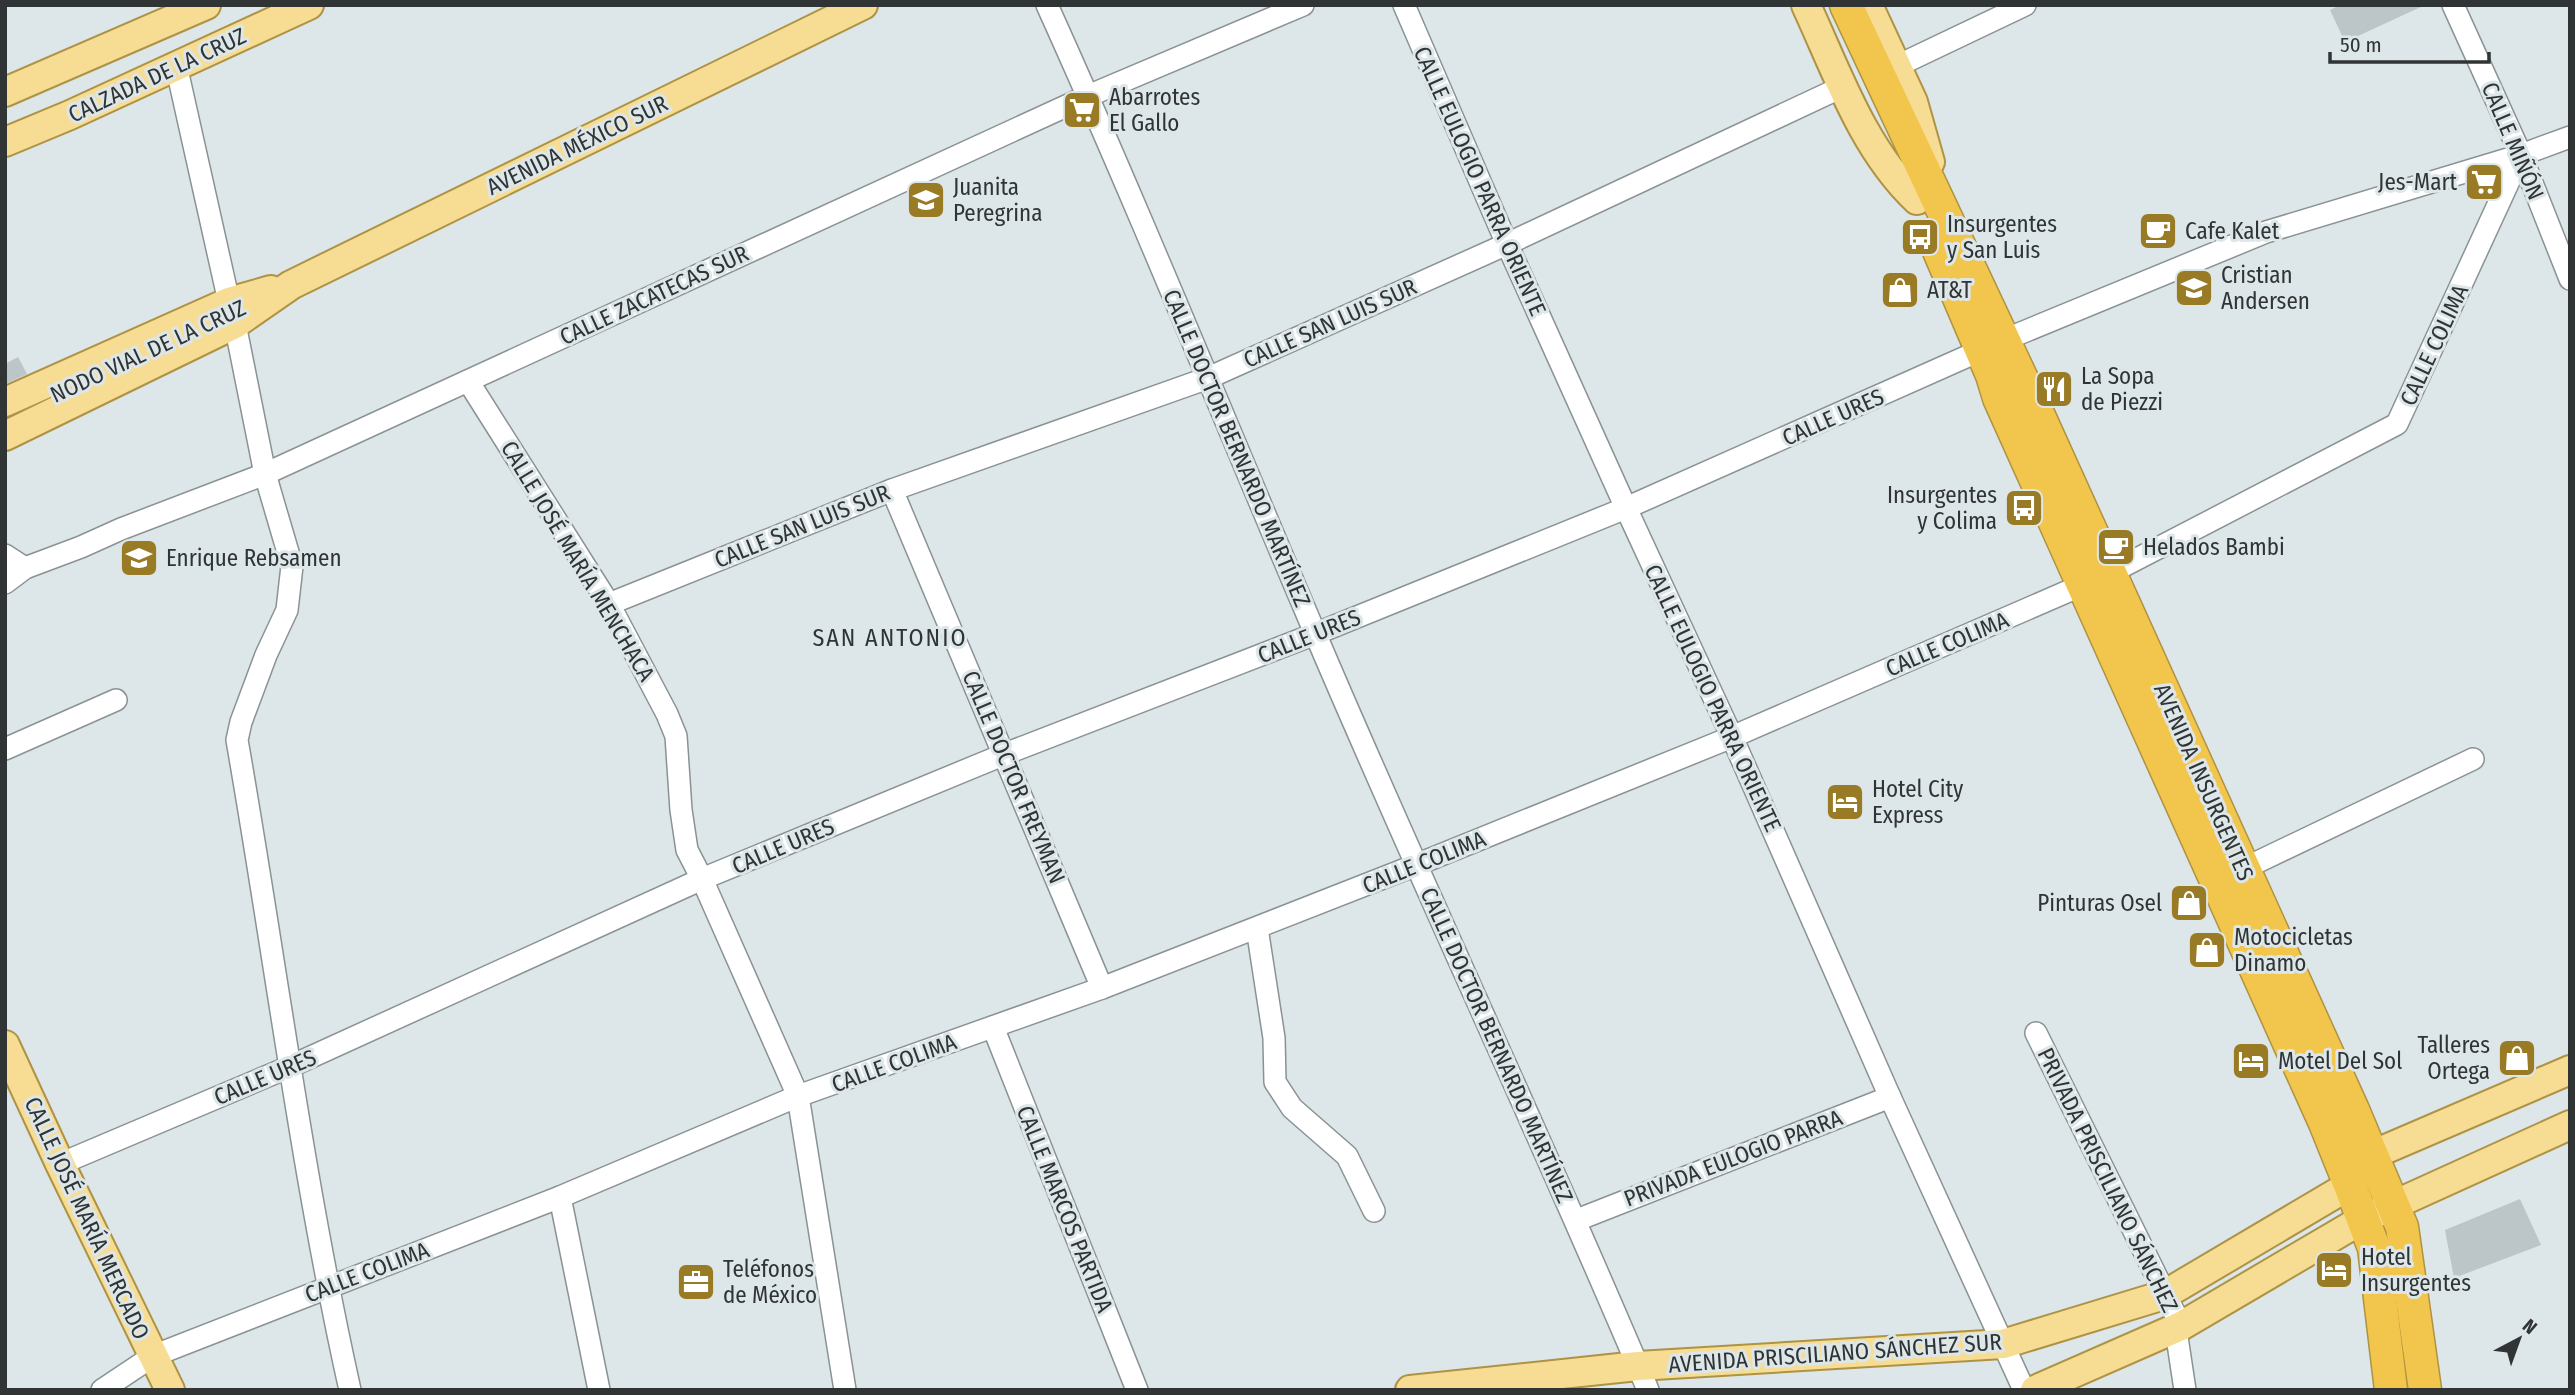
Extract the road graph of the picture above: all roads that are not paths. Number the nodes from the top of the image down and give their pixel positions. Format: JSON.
{"nodes":[{"id":1,"x":206,"y":5,"type":"edge"},
{"id":2,"x":309,"y":5,"type":"edge"},
{"id":3,"x":863,"y":5,"type":"edge"},
{"id":4,"x":1047,"y":5,"type":"edge"},
{"id":5,"x":1303,"y":5,"type":"edge"},
{"id":6,"x":1404,"y":5,"type":"edge"},
{"id":7,"x":1806,"y":5,"type":"edge"},
{"id":8,"x":1824,"y":5,"type":"edge"},
{"id":9,"x":1846,"y":5,"type":"edge"},
{"id":10,"x":1868,"y":5,"type":"edge"},
{"id":11,"x":2025,"y":5,"type":"edge"},
{"id":12,"x":2453,"y":5,"type":"edge"},
{"id":13,"x":176,"y":65,"type":"junction"},
{"id":14,"x":1897,"y":66,"type":"junction"},
{"id":15,"x":1843,"y":86,"type":"junction"},
{"id":16,"x":5,"y":92,"type":"edge"},
{"id":17,"x":1088,"y":96,"type":"junction"},
{"id":18,"x":70,"y":115,"type":"junction"},
{"id":19,"x":2570,"y":137,"type":"edge"},
{"id":20,"x":5,"y":142,"type":"edge"},
{"id":21,"x":5,"y":155,"type":"edge"},
{"id":22,"x":2521,"y":155,"type":"junction"},
{"id":23,"x":1925,"y":195,"type":"junction"},
{"id":24,"x":1507,"y":244,"type":"junction"},
{"id":25,"x":2570,"y":279,"type":"edge"},
{"id":26,"x":291,"y":285,"type":"junction"},
{"id":27,"x":232,"y":313,"type":"junction"},
{"id":28,"x":1992,"y":346,"type":"junction"},
{"id":29,"x":1209,"y":378,"type":"junction"},
{"id":30,"x":468,"y":382,"type":"junction"},
{"id":31,"x":5,"y":402,"type":"edge"},
{"id":32,"x":5,"y":416,"type":"edge"},
{"id":33,"x":5,"y":436,"type":"edge"},
{"id":34,"x":265,"y":474,"type":"junction"},
{"id":35,"x":892,"y":490,"type":"junction"},
{"id":36,"x":1626,"y":508,"type":"junction"},
{"id":37,"x":5,"y":555,"type":"edge"},
{"id":38,"x":24,"y":568,"type":"junction"},
{"id":39,"x":2110,"y":573,"type":"junction"},
{"id":40,"x":5,"y":583,"type":"edge"},
{"id":41,"x":2082,"y":586,"type":"junction"},
{"id":42,"x":609,"y":604,"type":"junction"},
{"id":43,"x":1315,"y":634,"type":"junction"},
{"id":44,"x":116,"y":700,"type":"dead end"},
{"id":45,"x":1732,"y":737,"type":"junction"},
{"id":46,"x":5,"y":750,"type":"edge"},
{"id":47,"x":1005,"y":754,"type":"junction"},
{"id":48,"x":2473,"y":759,"type":"dead end"},
{"id":49,"x":1416,"y":865,"type":"junction"},
{"id":50,"x":2243,"y":869,"type":"junction"},
{"id":51,"x":702,"y":879,"type":"junction"},
{"id":52,"x":1257,"y":928,"type":"junction"},
{"id":53,"x":1102,"y":988,"type":"junction"},
{"id":54,"x":993,"y":1027,"type":"junction"},
{"id":55,"x":2036,"y":1033,"type":"dead end"},
{"id":56,"x":5,"y":1045,"type":"edge"},
{"id":57,"x":289,"y":1067,"type":"junction"},
{"id":58,"x":2570,"y":1070,"type":"edge"},
{"id":59,"x":798,"y":1096,"type":"junction"},
{"id":60,"x":1890,"y":1097,"type":"junction"},
{"id":61,"x":2570,"y":1125,"type":"edge"},
{"id":62,"x":2372,"y":1155,"type":"junction"},
{"id":63,"x":60,"y":1164,"type":"junction"},
{"id":64,"x":2350,"y":1185,"type":"junction"},
{"id":65,"x":560,"y":1197,"type":"junction"},
{"id":66,"x":2394,"y":1206,"type":"junction"},
{"id":67,"x":1374,"y":1211,"type":"dead end"},
{"id":68,"x":2363,"y":1219,"type":"junction"},
{"id":69,"x":1577,"y":1220,"type":"junction"},
{"id":70,"x":327,"y":1288,"type":"junction"},
{"id":71,"x":2164,"y":1294,"type":"junction"},
{"id":72,"x":2181,"y":1326,"type":"junction"},
{"id":73,"x":2003,"y":1345,"type":"junction"},
{"id":74,"x":153,"y":1356,"type":"junction"},
{"id":75,"x":1643,"y":1378,"type":"edge"},
{"id":76,"x":1451,"y":1387,"type":"edge"},
{"id":77,"x":102,"y":1390,"type":"edge"},
{"id":78,"x":170,"y":1390,"type":"edge"},
{"id":79,"x":350,"y":1390,"type":"edge"},
{"id":80,"x":599,"y":1390,"type":"edge"},
{"id":81,"x":845,"y":1390,"type":"edge"},
{"id":82,"x":1137,"y":1390,"type":"edge"},
{"id":83,"x":1410,"y":1390,"type":"edge"},
{"id":84,"x":2024,"y":1390,"type":"edge"},
{"id":85,"x":2035,"y":1390,"type":"edge"},
{"id":86,"x":2185,"y":1390,"type":"edge"},
{"id":87,"x":2390,"y":1390,"type":"edge"},
{"id":88,"x":2424,"y":1390,"type":"edge"}],
"edges":[{"from":1,"to":16,"type":"main road","name":"CALZADA DE LA CRUZ"},
{"from":2,"to":13,"type":"main road","name":"CALZADA DE LA CRUZ"},
{"from":3,"to":26,"type":"main road","name":"AVENIDA MÉXICO SUR"},
{"from":4,"to":17,"type":"street","name":"CALLE DOCTOR BERNARDO MARTÍNEZ"},
{"from":5,"to":17,"type":"street","name":"CALLE ZACATECAS SUR"},
{"from":6,"to":24,"type":"street","name":"CALLE EULOGIO PARRA ORIENTE"},
{"from":7,"to":15,"type":"main road","name":"AVENIDA INSURGENTES"},
{"from":8,"to":23,"type":"highway","name":"AVENIDA INSURGENTES"},
{"from":9,"to":23,"type":"highway","name":"AVENIDA INSURGENTES"},
{"from":10,"to":14,"type":"main road","name":"AVENIDA INSURGENTES"},
{"from":11,"to":14,"type":"street"},
{"from":12,"to":22,"type":"street","name":"CALLE MIÑÓN"},
{"from":13,"to":18,"type":"main road","name":"CALZADA DE LA CRUZ"},
{"from":13,"to":27,"type":"street"},
{"from":14,"to":23,"type":"main road","name":"AVENIDA INSURGENTES"},
{"from":15,"to":23,"type":"main road","name":"AVENIDA INSURGENTES"},
{"from":15,"to":24,"type":"street","name":"CALLE SAN LUIS SUR"},
{"from":17,"to":29,"type":"street","name":"CALLE DOCTOR BERNARDO MARTÍNEZ"},
{"from":17,"to":30,"type":"street","name":"CALLE ZACATECAS SUR"},
{"from":18,"to":20,"type":"main road","name":"CALZADA DE LA CRUZ"},
{"from":18,"to":21,"type":"main road"},
{"from":19,"to":22,"type":"street","name":"CALLE URES"},
{"from":22,"to":25,"type":"street","name":"CALLE MIÑÓN"},
{"from":22,"to":28,"type":"street","name":"CALLE URES"},
{"from":22,"to":39,"type":"street","name":"CALLE COLIMA"},
{"from":23,"to":28,"type":"highway","name":"AVENIDA INSURGENTES"},
{"from":24,"to":29,"type":"street","name":"CALLE SAN LUIS SUR"},
{"from":24,"to":36,"type":"street","name":"CALLE EULOGIO PARRA ORIENTE"},
{"from":26,"to":27,"type":"main road","name":"AVENIDA MÉXICO SUR"},
{"from":26,"to":32,"type":"main road","name":"NODO VIAL DE LA CRUZ"},
{"from":27,"to":31,"type":"main road","name":"AVENIDA MÉXICO SUR"},
{"from":27,"to":33,"type":"main road","name":"AVENIDA MÉXICO SUR"},
{"from":27,"to":34,"type":"street"},
{"from":28,"to":36,"type":"street","name":"CALLE URES"},
{"from":28,"to":39,"type":"highway","name":"AVENIDA INSURGENTES"},
{"from":28,"to":41,"type":"highway","name":"AVENIDA INSURGENTES"},
{"from":29,"to":35,"type":"street","name":"CALLE SAN LUIS SUR"},
{"from":29,"to":43,"type":"street","name":"CALLE DOCTOR BERNARDO MARTÍNEZ"},
{"from":30,"to":34,"type":"street","name":"CALLE ZACATECAS SUR"},
{"from":30,"to":42,"type":"street","name":"CALLE JOSÉ MARÍA MENCHACA"},
{"from":34,"to":38,"type":"street","name":"CALLE ZACATECAS SUR"},
{"from":34,"to":57,"type":"street"},
{"from":35,"to":42,"type":"street","name":"CALLE SAN LUIS SUR"},
{"from":35,"to":47,"type":"street","name":"CALLE DOCTOR FREYMAN"},
{"from":36,"to":43,"type":"street","name":"CALLE URES"},
{"from":36,"to":45,"type":"street","name":"CALLE EULOGIO PARRA ORIENTE"},
{"from":37,"to":38,"type":"street"},
{"from":38,"to":40,"type":"street","name":"CALLE ZACATECAS SUR"},
{"from":39,"to":41,"type":"street","name":"CALLE COLIMA"},
{"from":39,"to":50,"type":"highway","name":"AVENIDA INSURGENTES"},
{"from":41,"to":45,"type":"street","name":"CALLE COLIMA"},
{"from":41,"to":64,"type":"highway","name":"AVENIDA INSURGENTES"},
{"from":42,"to":51,"type":"street","name":"CALLE JOSÉ MARÍA MENCHACA"},
{"from":43,"to":47,"type":"street","name":"CALLE URES"},
{"from":43,"to":49,"type":"street","name":"CALLE DOCTOR BERNARDO MARTÍNEZ"},
{"from":44,"to":46,"type":"street"},
{"from":45,"to":49,"type":"street","name":"CALLE COLIMA"},
{"from":45,"to":60,"type":"street","name":"CALLE EULOGIO PARRA ORIENTE"},
{"from":47,"to":51,"type":"street","name":"CALLE URES"},
{"from":47,"to":53,"type":"street","name":"CALLE DOCTOR FREYMAN"},
{"from":48,"to":50,"type":"street"},
{"from":49,"to":52,"type":"street","name":"CALLE COLIMA"},
{"from":49,"to":69,"type":"street","name":"CALLE DOCTOR BERNARDO MARTÍNEZ"},
{"from":50,"to":62,"type":"highway","name":"AVENIDA INSURGENTES"},
{"from":51,"to":57,"type":"street","name":"CALLE URES"},
{"from":51,"to":59,"type":"street","name":"CALLE JOSÉ MARÍA MENCHACA"},
{"from":52,"to":53,"type":"street","name":"CALLE COLIMA"},
{"from":52,"to":67,"type":"street"},
{"from":53,"to":54,"type":"street","name":"CALLE COLIMA"},
{"from":54,"to":59,"type":"street","name":"CALLE COLIMA"},
{"from":54,"to":82,"type":"street","name":"CALLE MARCOS PARTIDA"},
{"from":55,"to":71,"type":"street","name":"PRIVADA PRISCILIANO SÁNCHEZ"},
{"from":56,"to":63,"type":"main road","name":"CALLE JOSÉ MARÍA MERCADO"},
{"from":57,"to":63,"type":"street","name":"CALLE URES"},
{"from":57,"to":70,"type":"street"},
{"from":58,"to":62,"type":"main road"},
{"from":59,"to":65,"type":"street","name":"CALLE COLIMA"},
{"from":59,"to":81,"type":"street","name":"CALLE JOSÉ MARÍA MENCHACA"},
{"from":60,"to":69,"type":"street","name":"PRIVADA EULOGIO PARRA"},
{"from":60,"to":73,"type":"street","name":"CALLE EULOGIO PARRA ORIENTE"},
{"from":61,"to":66,"type":"main road"},
{"from":62,"to":64,"type":"main road","name":"AVENIDA PRISCILIANO SÁNCHEZ SUR"},
{"from":62,"to":66,"type":"highway","name":"AVENIDA INSURGENTES"},
{"from":63,"to":74,"type":"main road","name":"CALLE JOSÉ MARÍA MERCADO"},
{"from":64,"to":68,"type":"highway","name":"AVENIDA INSURGENTES"},
{"from":64,"to":71,"type":"main road","name":"AVENIDA PRISCILIANO SÁNCHEZ SUR"},
{"from":65,"to":70,"type":"street","name":"CALLE COLIMA"},
{"from":65,"to":80,"type":"street"},
{"from":66,"to":68,"type":"main road"},
{"from":66,"to":88,"type":"highway","name":"AVENIDA INSURGENTES"},
{"from":68,"to":72,"type":"main road"},
{"from":68,"to":87,"type":"highway","name":"AVENIDA INSURGENTES"},
{"from":69,"to":75,"type":"street","name":"CALLE DOCTOR BERNARDO MARTÍNEZ"},
{"from":70,"to":74,"type":"street","name":"CALLE COLIMA"},
{"from":70,"to":79,"type":"street"},
{"from":71,"to":72,"type":"street","name":"PRIVADA PRISCILIANO SÁNCHEZ"},
{"from":71,"to":73,"type":"main road","name":"AVENIDA PRISCILIANO SÁNCHEZ SUR"},
{"from":72,"to":85,"type":"main road"},
{"from":72,"to":86,"type":"street"},
{"from":73,"to":75,"type":"main road","name":"AVENIDA PRISCILIANO SÁNCHEZ SUR"},
{"from":73,"to":84,"type":"street","name":"CALLE EULOGIO PARRA ORIENTE"},
{"from":74,"to":77,"type":"street","name":"CALLE COLIMA"},
{"from":74,"to":78,"type":"main road","name":"CALLE JOSÉ MARÍA MERCADO"},
{"from":75,"to":76,"type":"main road","name":"AVENIDA PRISCILIANO SÁNCHEZ SUR"},
{"from":76,"to":83,"type":"main road","name":"AVENIDA PRISCILIANO SÁNCHEZ SUR"}]}
